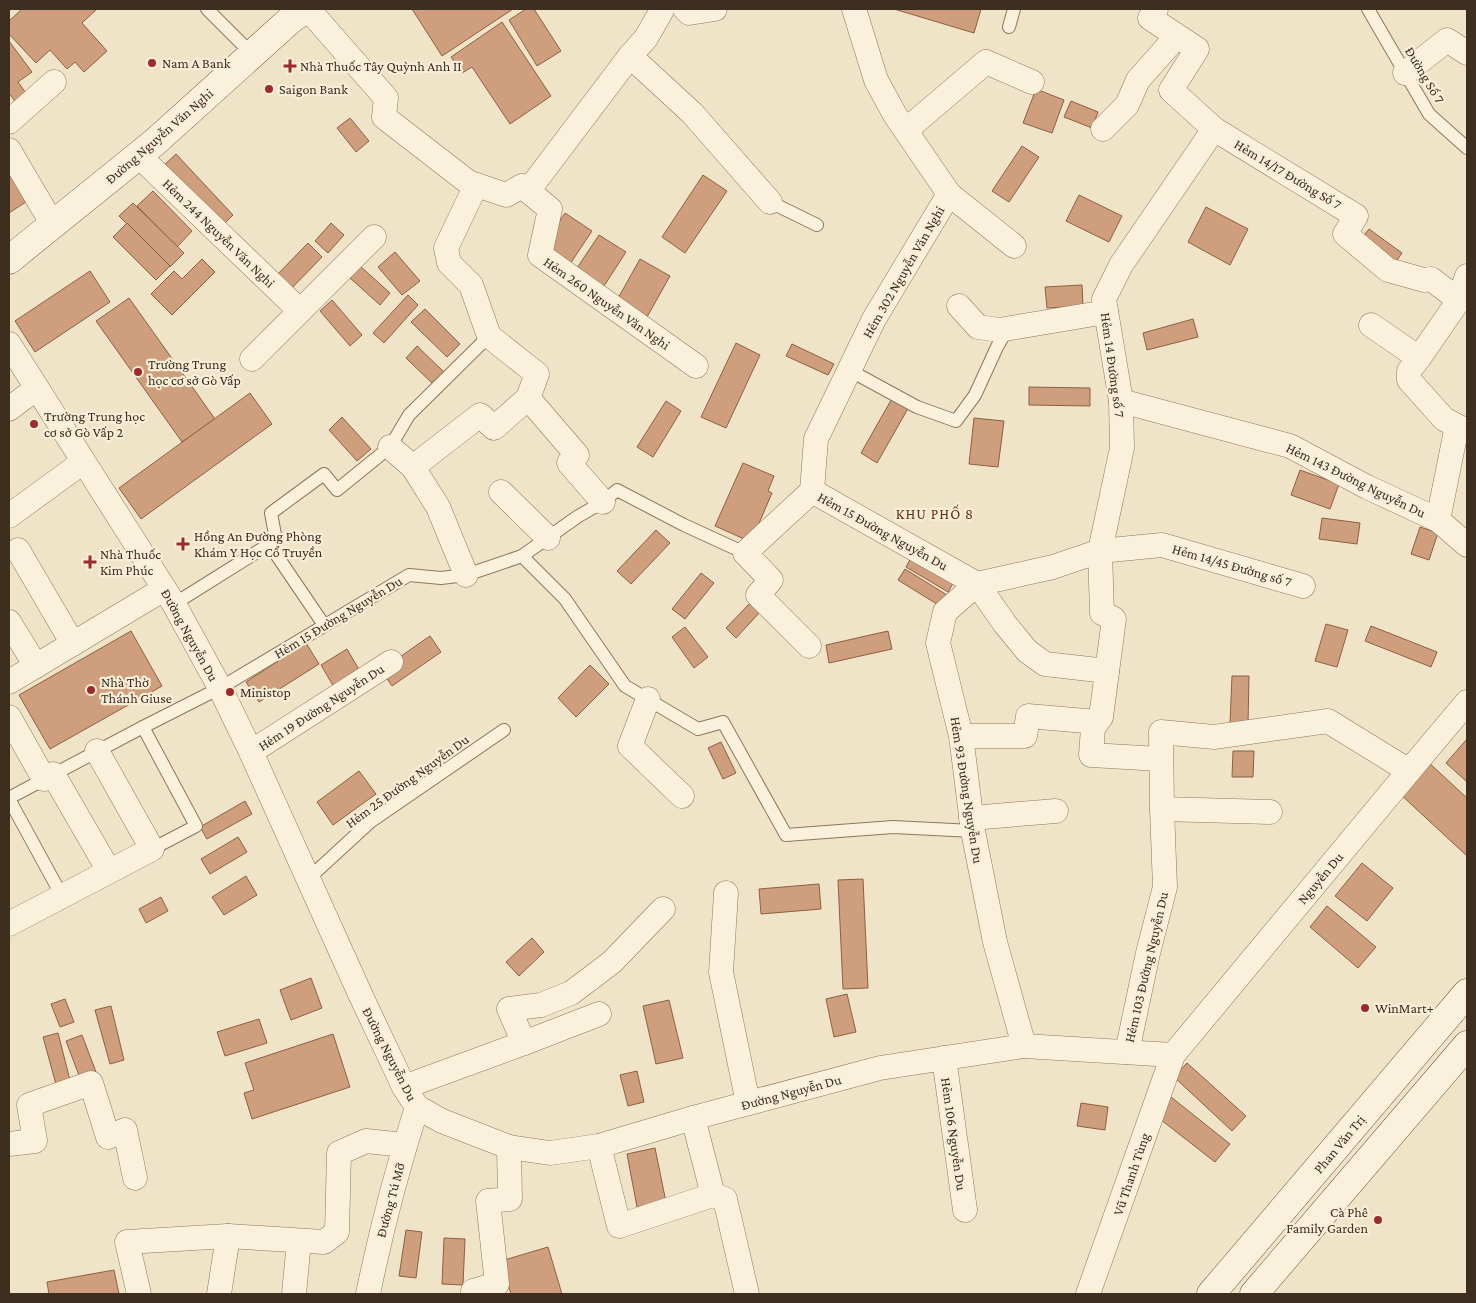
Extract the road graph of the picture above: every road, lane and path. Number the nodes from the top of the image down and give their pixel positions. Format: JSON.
{"nodes":[{"id":1,"x":207,"y":9,"type":"edge"},
{"id":2,"x":306,"y":9,"type":"edge"},
{"id":3,"x":661,"y":9,"type":"edge"},
{"id":4,"x":684,"y":9,"type":"edge"},
{"id":5,"x":715,"y":9,"type":"edge"},
{"id":6,"x":854,"y":9,"type":"edge"},
{"id":7,"x":1014,"y":9,"type":"edge"},
{"id":8,"x":1156,"y":9,"type":"edge"},
{"id":9,"x":1368,"y":9,"type":"edge"},
{"id":10,"x":1009,"y":27,"type":"dead end"},
{"id":11,"x":1177,"y":36,"type":"junction"},
{"id":12,"x":1467,"y":53,"type":"edge"},
{"id":13,"x":252,"y":54,"type":"junction"},
{"id":14,"x":630,"y":56,"type":"junction"},
{"id":15,"x":1405,"y":73,"type":"junction"},
{"id":16,"x":54,"y":82,"type":"dead end"},
{"id":17,"x":1032,"y":82,"type":"dead end"},
{"id":18,"x":9,"y":122,"type":"edge"},
{"id":19,"x":1102,"y":129,"type":"dead end"},
{"id":20,"x":1214,"y":129,"type":"junction"},
{"id":21,"x":906,"y":130,"type":"junction"},
{"id":22,"x":1467,"y":148,"type":"edge"},
{"id":23,"x":9,"y":150,"type":"edge"},
{"id":24,"x":138,"y":155,"type":"junction"},
{"id":25,"x":476,"y":185,"type":"junction"},
{"id":26,"x":528,"y":191,"type":"junction"},
{"id":27,"x":949,"y":194,"type":"junction"},
{"id":28,"x":770,"y":202,"type":"joint"},
{"id":29,"x":54,"y":224,"type":"junction"},
{"id":30,"x":817,"y":225,"type":"dead end"},
{"id":31,"x":374,"y":237,"type":"dead end"},
{"id":32,"x":1014,"y":246,"type":"dead end"},
{"id":33,"x":9,"y":260,"type":"edge"},
{"id":34,"x":1467,"y":277,"type":"edge"},
{"id":35,"x":1460,"y":300,"type":"junction"},
{"id":36,"x":959,"y":306,"type":"dead end"},
{"id":37,"x":300,"y":311,"type":"junction"},
{"id":38,"x":1106,"y":312,"type":"junction"},
{"id":39,"x":1371,"y":325,"type":"dead end"},
{"id":40,"x":1008,"y":328,"type":"junction"},
{"id":41,"x":489,"y":336,"type":"junction"},
{"id":42,"x":9,"y":344,"type":"edge"},
{"id":43,"x":1418,"y":358,"type":"junction"},
{"id":44,"x":252,"y":359,"type":"dead end"},
{"id":45,"x":696,"y":366,"type":"dead end"},
{"id":46,"x":849,"y":370,"type":"junction"},
{"id":47,"x":37,"y":388,"type":"junction"},
{"id":48,"x":528,"y":398,"type":"junction"},
{"id":49,"x":1121,"y":400,"type":"junction"},
{"id":50,"x":9,"y":409,"type":"edge"},
{"id":51,"x":1462,"y":429,"type":"edge"},
{"id":52,"x":390,"y":447,"type":"junction"},
{"id":53,"x":83,"y":462,"type":"junction"},
{"id":54,"x":413,"y":467,"type":"junction"},
{"id":55,"x":812,"y":491,"type":"junction"},
{"id":56,"x":501,"y":492,"type":"dead end"},
{"id":57,"x":603,"y":502,"type":"junction"},
{"id":58,"x":9,"y":518,"type":"edge"},
{"id":59,"x":1438,"y":520,"type":"junction"},
{"id":60,"x":548,"y":538,"type":"junction"},
{"id":61,"x":268,"y":544,"type":"junction"},
{"id":62,"x":1467,"y":546,"type":"edge"},
{"id":63,"x":1100,"y":551,"type":"junction"},
{"id":64,"x":14,"y":552,"type":"edge"},
{"id":65,"x":745,"y":553,"type":"junction"},
{"id":66,"x":522,"y":556,"type":"junction"},
{"id":67,"x":466,"y":575,"type":"junction"},
{"id":68,"x":977,"y":584,"type":"junction"},
{"id":69,"x":1303,"y":586,"type":"dead end"},
{"id":70,"x":169,"y":597,"type":"junction"},
{"id":71,"x":9,"y":622,"type":"edge"},
{"id":72,"x":324,"y":625,"type":"junction"},
{"id":73,"x":73,"y":644,"type":"junction"},
{"id":74,"x":809,"y":646,"type":"dead end"},
{"id":75,"x":391,"y":662,"type":"dead end"},
{"id":76,"x":36,"y":666,"type":"junction"},
{"id":77,"x":1107,"y":671,"type":"junction"},
{"id":78,"x":9,"y":682,"type":"edge"},
{"id":79,"x":220,"y":688,"type":"junction"},
{"id":80,"x":648,"y":699,"type":"junction"},
{"id":81,"x":1467,"y":702,"type":"edge"},
{"id":82,"x":9,"y":717,"type":"edge"},
{"id":83,"x":1097,"y":722,"type":"junction"},
{"id":84,"x":143,"y":727,"type":"junction"},
{"id":85,"x":504,"y":730,"type":"dead end"},
{"id":86,"x":961,"y":736,"type":"junction"},
{"id":87,"x":96,"y":751,"type":"junction"},
{"id":88,"x":251,"y":752,"type":"junction"},
{"id":89,"x":1160,"y":759,"type":"junction"},
{"id":90,"x":1409,"y":770,"type":"junction"},
{"id":91,"x":48,"y":776,"type":"junction"},
{"id":92,"x":682,"y":796,"type":"dead end"},
{"id":93,"x":9,"y":798,"type":"edge"},
{"id":94,"x":1162,"y":809,"type":"junction"},
{"id":95,"x":1056,"y":811,"type":"dead end"},
{"id":96,"x":1270,"y":812,"type":"dead end"},
{"id":97,"x":972,"y":824,"type":"junction"},
{"id":98,"x":152,"y":849,"type":"junction"},
{"id":99,"x":110,"y":871,"type":"junction"},
{"id":100,"x":308,"y":879,"type":"junction"},
{"id":101,"x":726,"y":893,"type":"dead end"},
{"id":102,"x":62,"y":896,"type":"junction"},
{"id":103,"x":663,"y":909,"type":"dead end"},
{"id":104,"x":12,"y":915,"type":"edge"},
{"id":105,"x":1467,"y":994,"type":"edge"},
{"id":106,"x":599,"y":1014,"type":"dead end"},
{"id":107,"x":524,"y":1042,"type":"junction"},
{"id":108,"x":1467,"y":1045,"type":"edge"},
{"id":109,"x":1024,"y":1046,"type":"junction"},
{"id":110,"x":1127,"y":1052,"type":"junction"},
{"id":111,"x":1173,"y":1054,"type":"junction"},
{"id":112,"x":944,"y":1058,"type":"junction"},
{"id":113,"x":404,"y":1087,"type":"junction"},
{"id":114,"x":748,"y":1103,"type":"junction"},
{"id":115,"x":417,"y":1108,"type":"junction"},
{"id":116,"x":693,"y":1118,"type":"junction"},
{"id":117,"x":9,"y":1144,"type":"edge"},
{"id":118,"x":405,"y":1145,"type":"junction"},
{"id":119,"x":509,"y":1146,"type":"junction"},
{"id":120,"x":599,"y":1146,"type":"junction"},
{"id":121,"x":135,"y":1178,"type":"dead end"},
{"id":122,"x":714,"y":1195,"type":"junction"},
{"id":123,"x":965,"y":1210,"type":"dead end"},
{"id":124,"x":228,"y":1236,"type":"junction"},
{"id":125,"x":299,"y":1241,"type":"junction"},
{"id":126,"x":500,"y":1289,"type":"edge"},
{"id":127,"x":139,"y":1294,"type":"edge"},
{"id":128,"x":219,"y":1294,"type":"edge"},
{"id":129,"x":294,"y":1294,"type":"edge"},
{"id":130,"x":368,"y":1294,"type":"edge"},
{"id":131,"x":474,"y":1294,"type":"edge"},
{"id":132,"x":748,"y":1294,"type":"edge"},
{"id":133,"x":1088,"y":1294,"type":"edge"},
{"id":134,"x":1211,"y":1294,"type":"edge"},
{"id":135,"x":1254,"y":1294,"type":"edge"}],
"edges":[{"from":1,"to":13,"type":"lane"},
{"from":2,"to":13,"type":"main road","name":"Đường Nguyễn Văn Nghi"},
{"from":2,"to":25,"type":"street"},
{"from":3,"to":14,"type":"street"},
{"from":4,"to":5,"type":"street"},
{"from":6,"to":21,"type":"street","name":"Hẻm 302 Nguyễn Văn Nghi"},
{"from":7,"to":10,"type":"lane"},
{"from":8,"to":11,"type":"street"},
{"from":9,"to":15,"type":"lane","name":"Đường Số 7"},
{"from":11,"to":19,"type":"street"},
{"from":11,"to":20,"type":"street"},
{"from":12,"to":15,"type":"street"},
{"from":13,"to":24,"type":"main road","name":"Đường Nguyễn Văn Nghi"},
{"from":14,"to":26,"type":"street"},
{"from":14,"to":28,"type":"street"},
{"from":15,"to":22,"type":"lane","name":"Đường Số 7"},
{"from":16,"to":18,"type":"street"},
{"from":17,"to":21,"type":"street"},
{"from":20,"to":35,"type":"street","name":"Hẻm 14/17 Đường Số 7"},
{"from":20,"to":38,"type":"street","name":"Hẻm 14 Đường số 7"},
{"from":21,"to":27,"type":"street","name":"Hẻm 302 Nguyễn Văn Nghi"},
{"from":23,"to":29,"type":"street"},
{"from":24,"to":29,"type":"main road","name":"Đường Nguyễn Văn Nghi"},
{"from":24,"to":37,"type":"street","name":"Hẻm 244 Nguyễn Văn Nghi"},
{"from":25,"to":26,"type":"street"},
{"from":25,"to":41,"type":"street"},
{"from":26,"to":45,"type":"street","name":"Hẻm 260 Nguyễn Văn Nghi"},
{"from":27,"to":32,"type":"street"},
{"from":27,"to":46,"type":"street","name":"Hẻm 302 Nguyễn Văn Nghi"},
{"from":28,"to":30,"type":"lane"},
{"from":29,"to":33,"type":"main road","name":"Đường Nguyễn Văn Nghi"},
{"from":31,"to":37,"type":"street"},
{"from":34,"to":35,"type":"street"},
{"from":35,"to":43,"type":"street"},
{"from":36,"to":40,"type":"street"},
{"from":37,"to":44,"type":"street"},
{"from":38,"to":40,"type":"street"},
{"from":38,"to":49,"type":"street","name":"Hẻm 14 Đường số 7"},
{"from":39,"to":43,"type":"street"},
{"from":40,"to":46,"type":"lane"},
{"from":41,"to":48,"type":"street"},
{"from":41,"to":52,"type":"lane"},
{"from":42,"to":47,"type":"street","name":"Đường Nguyễn Du"},
{"from":43,"to":51,"type":"street"},
{"from":46,"to":55,"type":"street","name":"Hẻm 302 Nguyễn Văn Nghi"},
{"from":47,"to":50,"type":"street"},
{"from":47,"to":53,"type":"street","name":"Đường Nguyễn Du"},
{"from":48,"to":54,"type":"street"},
{"from":48,"to":57,"type":"street"},
{"from":49,"to":59,"type":"street","name":"Hẻm 143 Đường Nguyễn Du"},
{"from":49,"to":63,"type":"street","name":"Hẻm 14 Đường số 7"},
{"from":51,"to":59,"type":"street"},
{"from":52,"to":54,"type":"street"},
{"from":52,"to":61,"type":"lane"},
{"from":53,"to":58,"type":"street"},
{"from":53,"to":70,"type":"street","name":"Đường Nguyễn Du"},
{"from":54,"to":67,"type":"street"},
{"from":55,"to":65,"type":"street","name":"Hẻm 15 Đường Nguyễn Du"},
{"from":55,"to":68,"type":"street","name":"Hẻm 15 Đường Nguyễn Du"},
{"from":56,"to":60,"type":"street"},
{"from":57,"to":60,"type":"lane","name":"Hẻm 15 Đường Nguyễn Du"},
{"from":57,"to":65,"type":"lane","name":"Hẻm 15 Đường Nguyễn Du"},
{"from":58,"to":64,"type":"street"},
{"from":59,"to":62,"type":"street","name":"Hẻm 143 Đường Nguyễn Du"},
{"from":60,"to":66,"type":"lane","name":"Hẻm 15 Đường Nguyễn Du"},
{"from":61,"to":70,"type":"lane"},
{"from":61,"to":72,"type":"lane"},
{"from":63,"to":68,"type":"street","name":"Hẻm 93 Đường Nguyễn Du"},
{"from":63,"to":69,"type":"street","name":"Hẻm 14/45 Đường số 7"},
{"from":63,"to":77,"type":"street","name":"Hẻm 14 Đường số 7"},
{"from":64,"to":73,"type":"street"},
{"from":65,"to":74,"type":"street"},
{"from":66,"to":67,"type":"lane","name":"Hẻm 15 Đường Nguyễn Du"},
{"from":66,"to":80,"type":"lane"},
{"from":67,"to":72,"type":"lane","name":"Hẻm 15 Đường Nguyễn Du"},
{"from":68,"to":77,"type":"street"},
{"from":68,"to":86,"type":"street","name":"Hẻm 93 Đường Nguyễn Du"},
{"from":70,"to":73,"type":"street"},
{"from":70,"to":79,"type":"street","name":"Đường Nguyễn Du"},
{"from":71,"to":76,"type":"street"},
{"from":72,"to":79,"type":"lane","name":"Hẻm 15 Đường Nguyễn Du"},
{"from":73,"to":76,"type":"street"},
{"from":75,"to":88,"type":"street","name":"Hẻm 19 Đường Nguyễn Du"},
{"from":76,"to":78,"type":"street"},
{"from":77,"to":83,"type":"street","name":"Hẻm 14 Đường số 7"},
{"from":79,"to":84,"type":"lane","name":"Hẻm 15 Đường Nguyễn Du"},
{"from":79,"to":88,"type":"street","name":"Đường Nguyễn Du"},
{"from":80,"to":92,"type":"street"},
{"from":80,"to":97,"type":"lane"},
{"from":81,"to":90,"type":"street","name":"Nguyễn Du"},
{"from":82,"to":91,"type":"street"},
{"from":83,"to":86,"type":"street"},
{"from":83,"to":89,"type":"street","name":"Hẻm 14 Đường số 7"},
{"from":84,"to":87,"type":"lane","name":"Hẻm 15 Đường Nguyễn Du"},
{"from":84,"to":98,"type":"lane"},
{"from":85,"to":100,"type":"lane","name":"Hẻm 25 Đường Nguyễn Du"},
{"from":86,"to":97,"type":"street","name":"Hẻm 93 Đường Nguyễn Du"},
{"from":87,"to":91,"type":"lane","name":"Hẻm 15 Đường Nguyễn Du"},
{"from":87,"to":98,"type":"street"},
{"from":88,"to":100,"type":"street","name":"Đường Nguyễn Du"},
{"from":89,"to":90,"type":"street","name":"Hẻm 103 Đường Nguyễn Du"},
{"from":89,"to":94,"type":"street","name":"Hẻm 103 Đường Nguyễn Du"},
{"from":90,"to":111,"type":"street","name":"Nguyễn Du"},
{"from":91,"to":93,"type":"lane","name":"Hẻm 15 Đường Nguyễn Du"},
{"from":91,"to":99,"type":"street"},
{"from":93,"to":102,"type":"lane"},
{"from":94,"to":96,"type":"street"},
{"from":94,"to":110,"type":"street","name":"Hẻm 103 Đường Nguyễn Du"},
{"from":95,"to":97,"type":"street"},
{"from":97,"to":109,"type":"street","name":"Hẻm 93 Đường Nguyễn Du"},
{"from":98,"to":99,"type":"street"},
{"from":99,"to":102,"type":"street"},
{"from":100,"to":113,"type":"street","name":"Đường Nguyễn Du"},
{"from":101,"to":114,"type":"street"},
{"from":102,"to":104,"type":"street"},
{"from":103,"to":107,"type":"street"},
{"from":105,"to":134,"type":"main road","name":"Phan Văn Trị"},
{"from":106,"to":107,"type":"street"},
{"from":107,"to":113,"type":"street"},
{"from":108,"to":135,"type":"main road"},
{"from":109,"to":110,"type":"street","name":"Đường Nguyễn Du"},
{"from":109,"to":112,"type":"street","name":"Đường Nguyễn Du"},
{"from":110,"to":111,"type":"street","name":"Đường Nguyễn Du"},
{"from":111,"to":133,"type":"street","name":"Vũ Thanh Tùng"},
{"from":112,"to":114,"type":"street","name":"Đường Nguyễn Du"},
{"from":112,"to":123,"type":"street","name":"Hẻm 106 Nguyễn Du"},
{"from":113,"to":115,"type":"street","name":"Đường Nguyễn Du"},
{"from":114,"to":116,"type":"street","name":"Đường Nguyễn Du"},
{"from":115,"to":118,"type":"street","name":"Đường Tú Mỡ"},
{"from":115,"to":119,"type":"street","name":"Đường Nguyễn Du"},
{"from":116,"to":120,"type":"street","name":"Đường Nguyễn Du"},
{"from":116,"to":122,"type":"street"},
{"from":117,"to":121,"type":"street"},
{"from":118,"to":125,"type":"street"},
{"from":118,"to":130,"type":"street","name":"Đường Tú Mỡ"},
{"from":119,"to":120,"type":"street","name":"Đường Nguyễn Du"},
{"from":119,"to":126,"type":"street"},
{"from":120,"to":122,"type":"street"},
{"from":122,"to":132,"type":"street"},
{"from":124,"to":125,"type":"street"},
{"from":124,"to":127,"type":"street"},
{"from":124,"to":128,"type":"street"},
{"from":125,"to":129,"type":"street"},
{"from":126,"to":131,"type":"street"}]}
